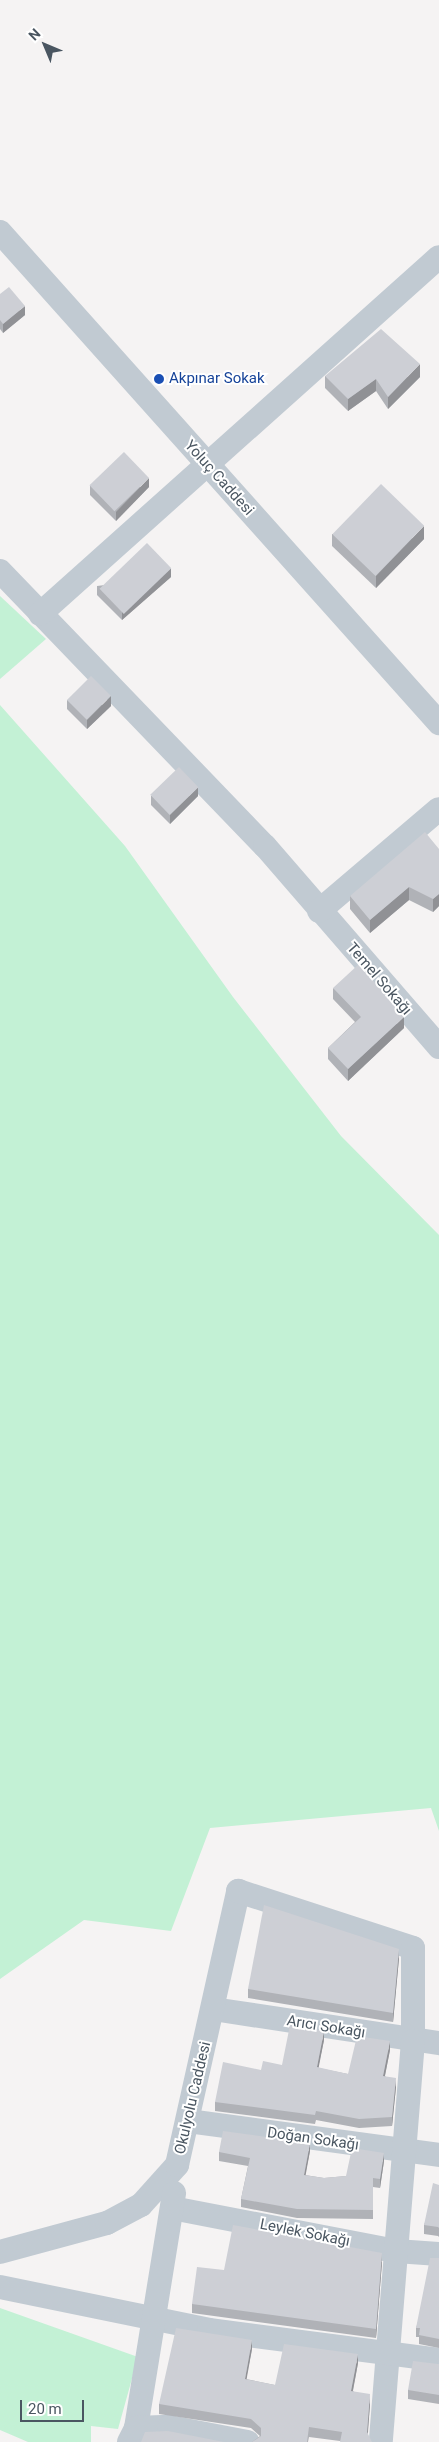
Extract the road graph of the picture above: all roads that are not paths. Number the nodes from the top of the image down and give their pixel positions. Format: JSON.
{"nodes":[{"id":1,"x":0,"y":232,"type":"edge"},
{"id":2,"x":439,"y":257,"type":"edge"},
{"id":3,"x":206,"y":463,"type":"junction"},
{"id":4,"x":0,"y":571,"type":"edge"},
{"id":5,"x":40,"y":614,"type":"junction"},
{"id":6,"x":439,"y":723,"type":"edge"},
{"id":7,"x":439,"y":809,"type":"edge"},
{"id":8,"x":319,"y":911,"type":"junction"},
{"id":9,"x":439,"y":1047,"type":"edge"},
{"id":10,"x":213,"y":2009,"type":"junction"},
{"id":11,"x":413,"y":2041,"type":"junction"},
{"id":12,"x":439,"y":2043,"type":"edge"},
{"id":13,"x":188,"y":2120,"type":"junction"},
{"id":14,"x":404,"y":2152,"type":"junction"},
{"id":15,"x":439,"y":2155,"type":"edge"},
{"id":16,"x":177,"y":2165,"type":"junction"},
{"id":17,"x":172,"y":2208,"type":"junction"},
{"id":18,"x":396,"y":2251,"type":"junction"},
{"id":19,"x":0,"y":2252,"type":"edge"},
{"id":20,"x":439,"y":2254,"type":"edge"},
{"id":21,"x":0,"y":2286,"type":"edge"},
{"id":22,"x":152,"y":2317,"type":"junction"},
{"id":23,"x":388,"y":2356,"type":"junction"},
{"id":24,"x":439,"y":2360,"type":"edge"},
{"id":25,"x":133,"y":2435,"type":"edge"},
{"id":26,"x":248,"y":2442,"type":"edge"},
{"id":27,"x":381,"y":2442,"type":"edge"}],
"edges":[{"from":1,"to":3,"type":"street","name":"Yoluç Caddesi"},
{"from":2,"to":3,"type":"street"},
{"from":3,"to":5,"type":"street"},
{"from":3,"to":6,"type":"street","name":"Yoluç Caddesi"},
{"from":4,"to":5,"type":"street"},
{"from":5,"to":8,"type":"street","name":"Temel Sokağı"},
{"from":7,"to":8,"type":"street"},
{"from":8,"to":9,"type":"street","name":"Temel Sokağı"},
{"from":10,"to":11,"type":"street","name":"Arıcı Sokağı"},
{"from":10,"to":11,"type":"street","name":"Okulyolu Caddesi"},
{"from":10,"to":13,"type":"street","name":"Okulyolu Caddesi"},
{"from":11,"to":12,"type":"street","name":"Arıcı Sokağı"},
{"from":11,"to":14,"type":"street"},
{"from":13,"to":14,"type":"street","name":"Doğan Sokağı"},
{"from":13,"to":16,"type":"street","name":"Okulyolu Caddesi"},
{"from":14,"to":15,"type":"street","name":"Doğan Sokağı"},
{"from":14,"to":18,"type":"street"},
{"from":16,"to":17,"type":"street"},
{"from":16,"to":19,"type":"street","name":"Okulyolu Caddesi"},
{"from":17,"to":18,"type":"street","name":"Leylek Sokağı"},
{"from":17,"to":22,"type":"street"},
{"from":18,"to":20,"type":"street","name":"Leylek Sokağı"},
{"from":18,"to":23,"type":"street"},
{"from":21,"to":22,"type":"street"},
{"from":22,"to":23,"type":"street"},
{"from":22,"to":25,"type":"street"},
{"from":23,"to":24,"type":"street"},
{"from":23,"to":27,"type":"street"},
{"from":25,"to":26,"type":"street"}]}
